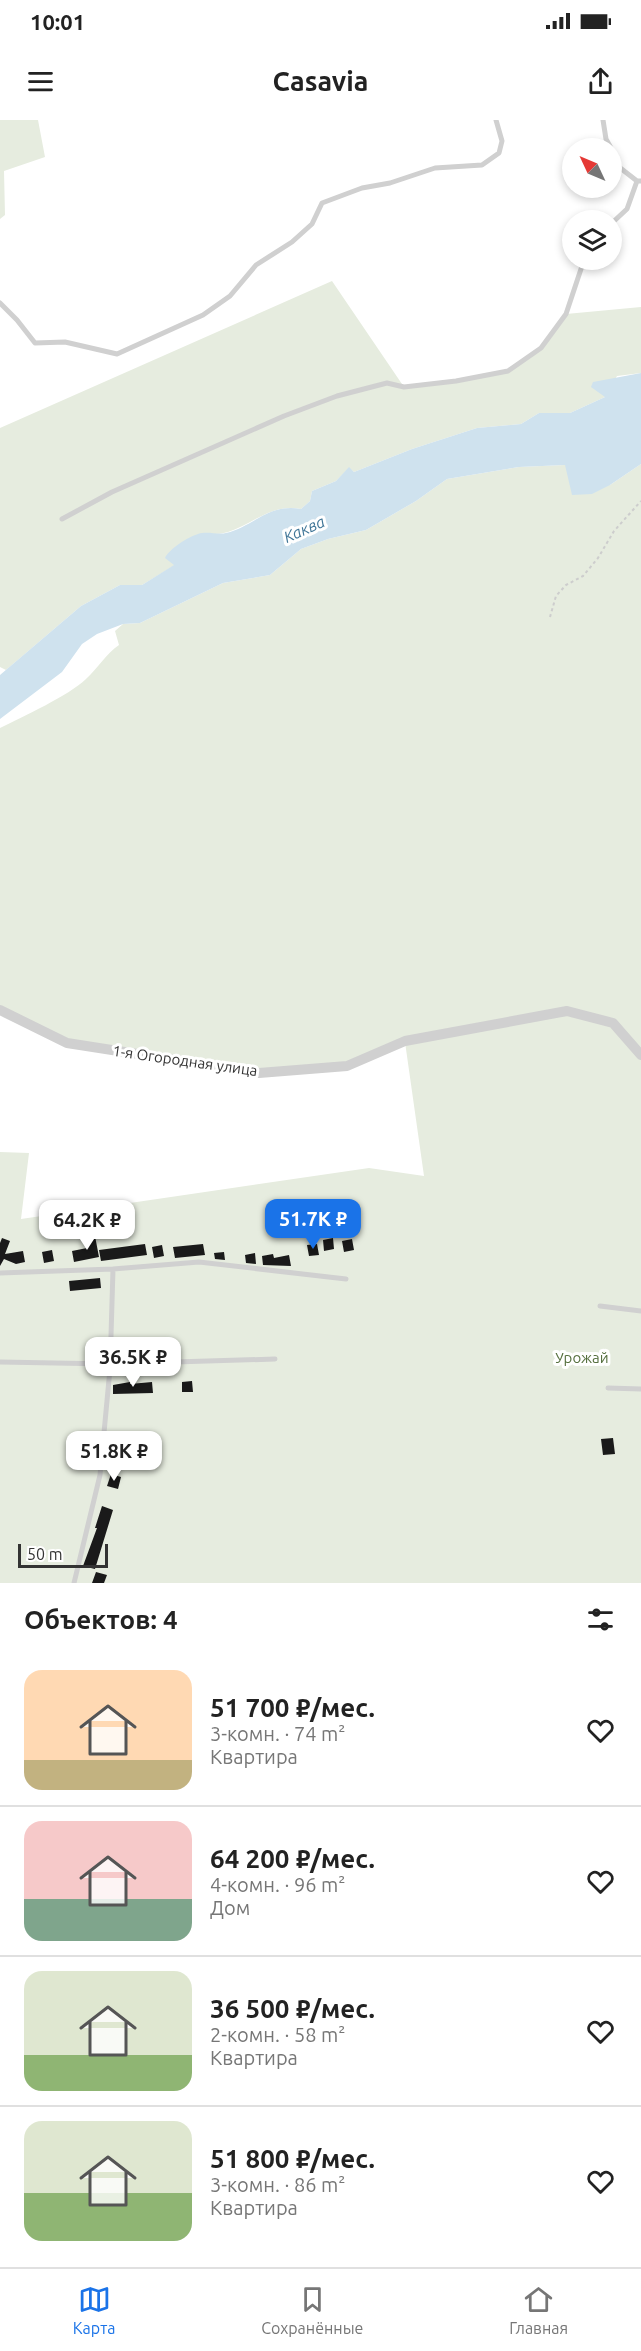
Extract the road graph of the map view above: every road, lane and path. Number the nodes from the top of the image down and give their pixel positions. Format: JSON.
{"nodes":[{"id":1,"x":496,"y":120,"type":"edge"},
{"id":2,"x":603,"y":120,"type":"edge"},
{"id":3,"x":606,"y":138,"type":"edge"},
{"id":4,"x":622,"y":169,"type":"edge"},
{"id":5,"x":639,"y":181,"type":"edge"},
{"id":6,"x":622,"y":213,"type":"edge"},
{"id":7,"x":581,"y":270,"type":"edge"},
{"id":8,"x":0,"y":303,"type":"edge"},
{"id":9,"x":641,"y":501,"type":"edge"},
{"id":10,"x":62,"y":519,"type":"dead end"},
{"id":11,"x":550,"y":617,"type":"dead end"},
{"id":12,"x":0,"y":1010,"type":"edge"},
{"id":13,"x":641,"y":1055,"type":"edge"},
{"id":14,"x":113,"y":1269,"type":"junction"},
{"id":15,"x":0,"y":1273,"type":"edge"},
{"id":16,"x":346,"y":1279,"type":"dead end"},
{"id":17,"x":600,"y":1306,"type":"dead end"},
{"id":18,"x":641,"y":1311,"type":"edge"},
{"id":19,"x":275,"y":1359,"type":"dead end"},
{"id":20,"x":0,"y":1362,"type":"edge"},
{"id":21,"x":110,"y":1364,"type":"junction"},
{"id":22,"x":608,"y":1388,"type":"dead end"},
{"id":23,"x":641,"y":1389,"type":"edge"},
{"id":24,"x":74,"y":1583,"type":"edge"}],
"edges":[{"from":1,"to":8,"type":"lane"},
{"from":2,"to":3,"type":"lane"},
{"from":4,"to":5,"type":"lane"},
{"from":5,"to":6,"type":"lane"},
{"from":7,"to":10,"type":"lane"},
{"from":9,"to":11,"type":"path"},
{"from":12,"to":13,"type":"street","name":"1-я Огородная улица"},
{"from":14,"to":15,"type":"lane"},
{"from":14,"to":16,"type":"lane"},
{"from":14,"to":21,"type":"lane"},
{"from":17,"to":18,"type":"lane"},
{"from":19,"to":21,"type":"lane"},
{"from":20,"to":21,"type":"lane"},
{"from":21,"to":24,"type":"lane"},
{"from":22,"to":23,"type":"lane"}]}
